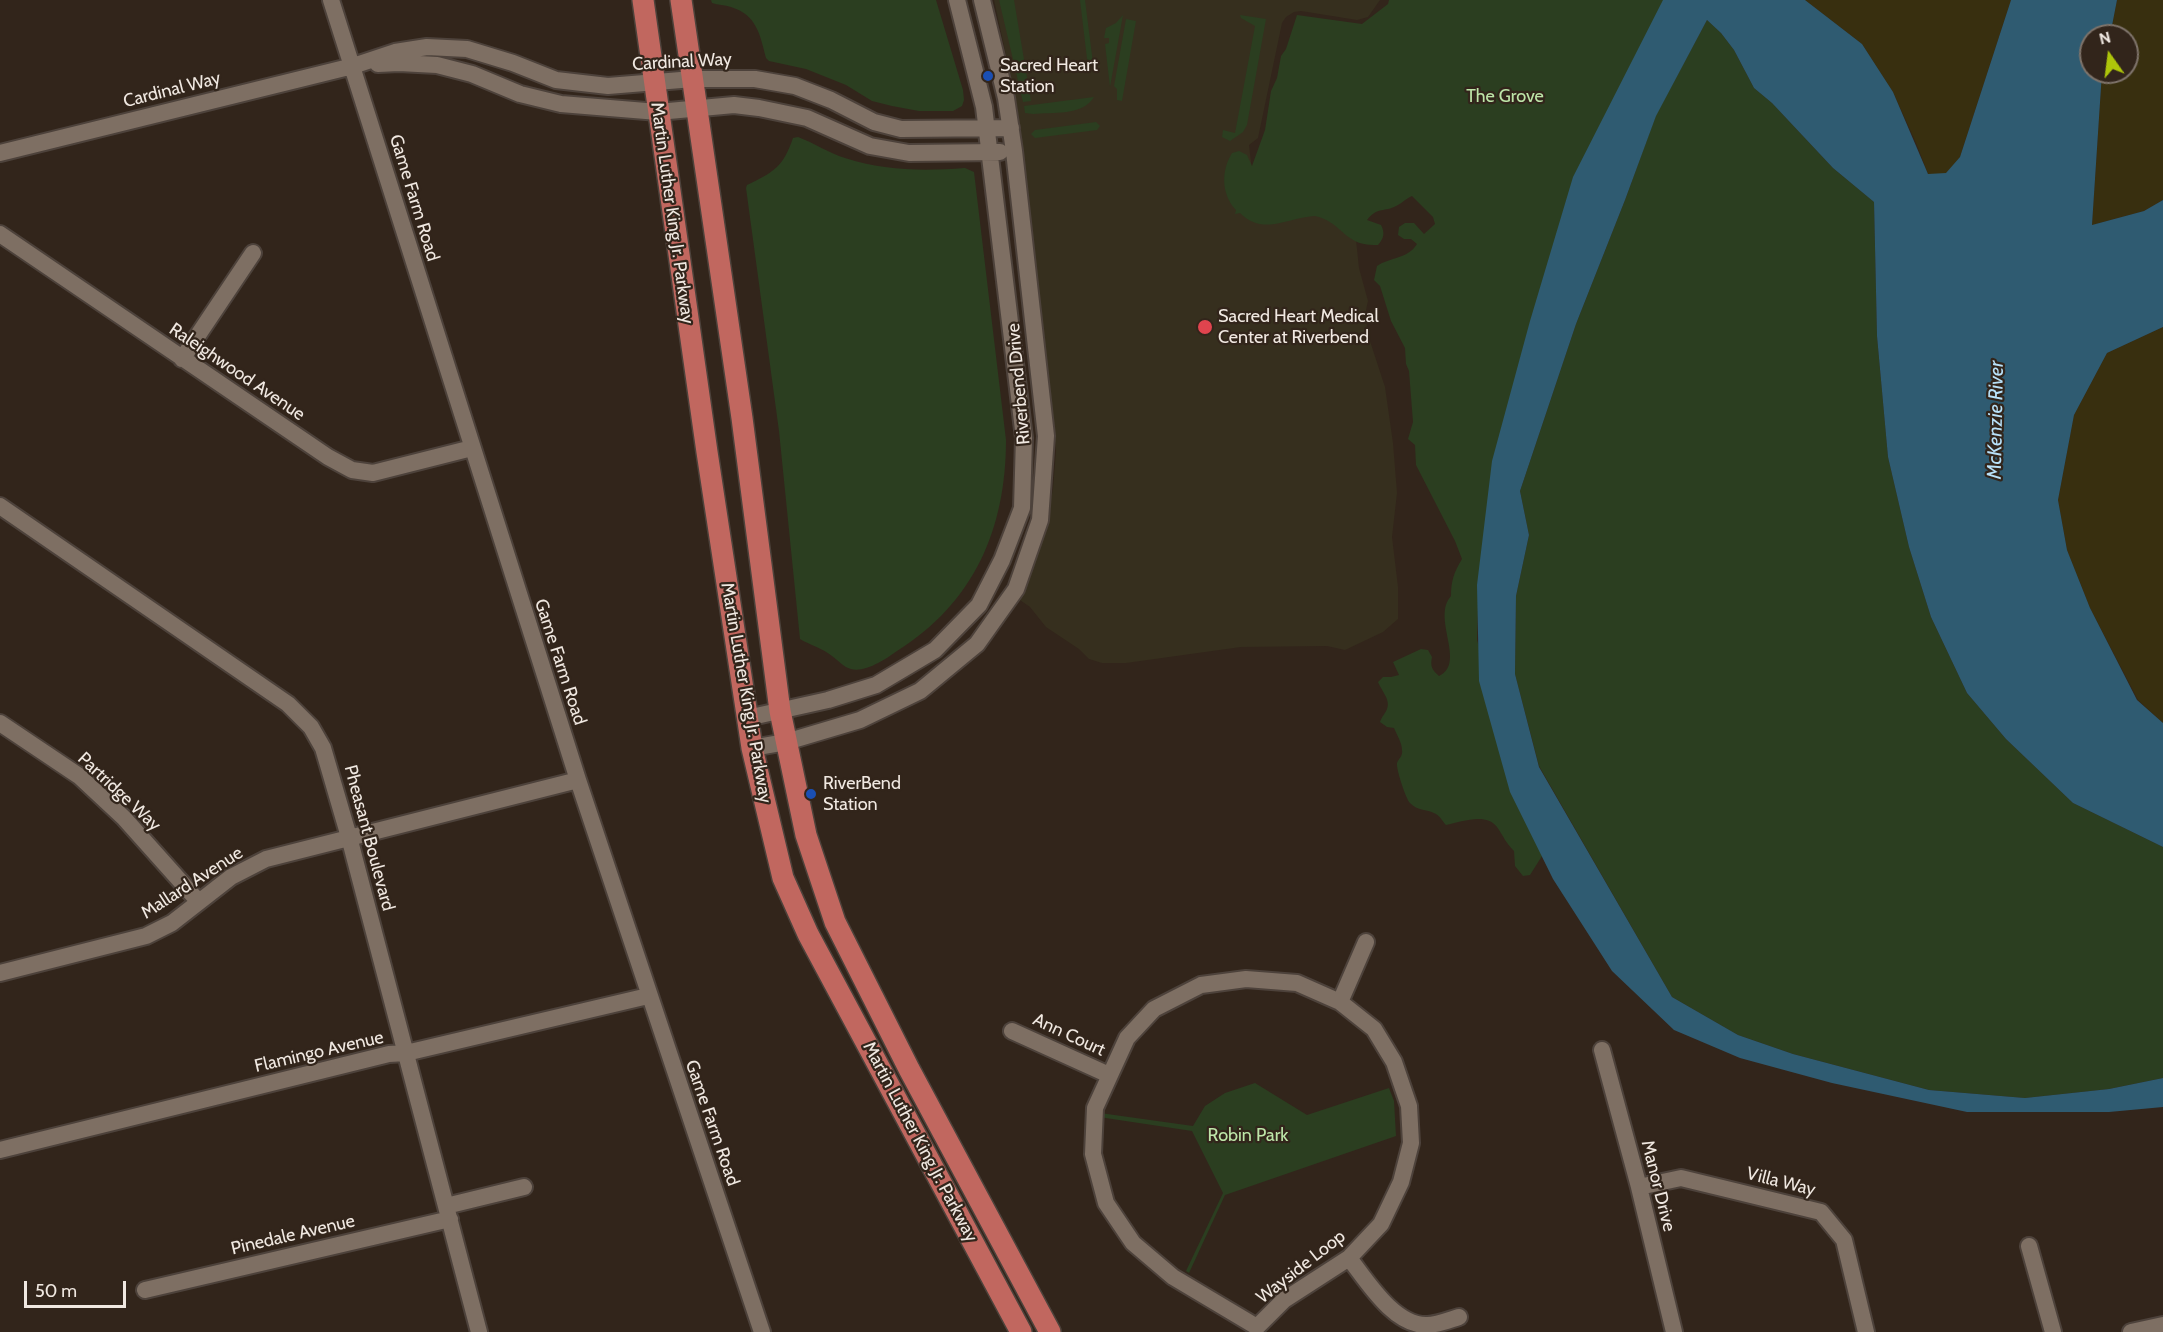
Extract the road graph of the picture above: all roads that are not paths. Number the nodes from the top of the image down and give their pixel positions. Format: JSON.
{"nodes":[{"id":1,"x":331,"y":0,"type":"edge"},
{"id":2,"x":643,"y":0,"type":"edge"},
{"id":3,"x":681,"y":0,"type":"edge"},
{"id":4,"x":957,"y":0,"type":"edge"},
{"id":5,"x":982,"y":0,"type":"edge"},
{"id":6,"x":353,"y":66,"type":"junction"},
{"id":7,"x":693,"y":79,"type":"junction"},
{"id":8,"x":654,"y":81,"type":"junction"},
{"id":9,"x":697,"y":107,"type":"junction"},
{"id":10,"x":658,"y":112,"type":"junction"},
{"id":11,"x":1011,"y":128,"type":"junction"},
{"id":12,"x":987,"y":129,"type":"junction"},
{"id":13,"x":1014,"y":151,"type":"junction"},
{"id":14,"x":989,"y":152,"type":"junction"},
{"id":15,"x":0,"y":153,"type":"edge"},
{"id":16,"x":0,"y":234,"type":"edge"},
{"id":17,"x":253,"y":254,"type":"dead end"},
{"id":18,"x":182,"y":359,"type":"junction"},
{"id":19,"x":472,"y":448,"type":"junction"},
{"id":20,"x":0,"y":506,"type":"edge"},
{"id":21,"x":780,"y":711,"type":"junction"},
{"id":22,"x":747,"y":718,"type":"junction"},
{"id":23,"x":0,"y":723,"type":"edge"},
{"id":24,"x":786,"y":742,"type":"junction"},
{"id":25,"x":752,"y":748,"type":"junction"},
{"id":26,"x":578,"y":780,"type":"junction"},
{"id":27,"x":349,"y":837,"type":"junction"},
{"id":28,"x":199,"y":902,"type":"junction"},
{"id":29,"x":1366,"y":942,"type":"dead end"},
{"id":30,"x":0,"y":973,"type":"edge"},
{"id":31,"x":648,"y":996,"type":"junction"},
{"id":32,"x":1340,"y":1002,"type":"junction"},
{"id":33,"x":1012,"y":1031,"type":"dead end"},
{"id":34,"x":1602,"y":1050,"type":"dead end"},
{"id":35,"x":406,"y":1053,"type":"junction"},
{"id":36,"x":1109,"y":1075,"type":"junction"},
{"id":37,"x":0,"y":1150,"type":"edge"},
{"id":38,"x":524,"y":1187,"type":"dead end"},
{"id":39,"x":1639,"y":1187,"type":"junction"},
{"id":40,"x":448,"y":1213,"type":"junction"},
{"id":41,"x":2029,"y":1246,"type":"dead end"},
{"id":42,"x":1349,"y":1258,"type":"junction"},
{"id":43,"x":145,"y":1290,"type":"dead end"},
{"id":44,"x":1459,"y":1317,"type":"dead end"},
{"id":45,"x":2163,"y":1325,"type":"edge"},
{"id":46,"x":1256,"y":1330,"type":"edge"},
{"id":47,"x":479,"y":1332,"type":"edge"},
{"id":48,"x":762,"y":1332,"type":"edge"},
{"id":49,"x":1021,"y":1332,"type":"edge"},
{"id":50,"x":1050,"y":1332,"type":"edge"},
{"id":51,"x":1674,"y":1332,"type":"edge"},
{"id":52,"x":1866,"y":1332,"type":"edge"},
{"id":53,"x":2053,"y":1332,"type":"edge"},
{"id":54,"x":2131,"y":1332,"type":"edge"}],
"edges":[{"from":1,"to":6,"type":"street","name":"Game Farm Road"},
{"from":2,"to":8,"type":"main road","name":"Martin Luther King Jr. Parkway"},
{"from":3,"to":7,"type":"main road","name":"Martin Luther King Jr. Parkway"},
{"from":4,"to":12,"type":"street","name":"Riverbend Drive"},
{"from":5,"to":11,"type":"street","name":"Riverbend Drive"},
{"from":6,"to":8,"type":"street","name":"Cardinal Way"},
{"from":6,"to":10,"type":"street","name":"Cardinal Way"},
{"from":6,"to":15,"type":"street","name":"Cardinal Way"},
{"from":6,"to":19,"type":"street","name":"Game Farm Road"},
{"from":7,"to":8,"type":"street","name":"Cardinal Way"},
{"from":7,"to":9,"type":"main road","name":"Martin Luther King Jr. Parkway"},
{"from":7,"to":12,"type":"street","name":"Cardinal Way"},
{"from":8,"to":10,"type":"main road","name":"Martin Luther King Jr. Parkway"},
{"from":9,"to":10,"type":"street","name":"Cardinal Way"},
{"from":9,"to":14,"type":"street","name":"Cardinal Way"},
{"from":9,"to":21,"type":"main road","name":"Martin Luther King Jr. Parkway"},
{"from":10,"to":22,"type":"main road","name":"Martin Luther King Jr. Parkway"},
{"from":11,"to":12,"type":"street","name":"Cardinal Way"},
{"from":11,"to":13,"type":"street","name":"Riverbend Drive"},
{"from":12,"to":14,"type":"street","name":"Riverbend Drive"},
{"from":13,"to":14,"type":"street","name":"Cardinal Way"},
{"from":13,"to":24,"type":"street","name":"Riverbend Drive"},
{"from":14,"to":21,"type":"street","name":"Riverbend Drive"},
{"from":16,"to":18,"type":"street","name":"Raleighwood Avenue"},
{"from":17,"to":18,"type":"street"},
{"from":18,"to":19,"type":"street","name":"Raleighwood Avenue"},
{"from":19,"to":26,"type":"street","name":"Game Farm Road"},
{"from":20,"to":27,"type":"street","name":"Pheasant Boulevard"},
{"from":21,"to":22,"type":"street","name":"Riverbend Drive"},
{"from":21,"to":24,"type":"main road","name":"Martin Luther King Jr. Parkway"},
{"from":22,"to":25,"type":"main road","name":"Martin Luther King Jr. Parkway"},
{"from":23,"to":28,"type":"street","name":"Partridge Way"},
{"from":24,"to":25,"type":"street","name":"Riverbend Drive"},
{"from":24,"to":50,"type":"main road","name":"Martin Luther King Jr. Parkway"},
{"from":25,"to":49,"type":"main road","name":"Martin Luther King Jr. Parkway"},
{"from":26,"to":27,"type":"street","name":"Mallard Avenue"},
{"from":26,"to":31,"type":"street","name":"Game Farm Road"},
{"from":27,"to":28,"type":"street","name":"Mallard Avenue"},
{"from":27,"to":35,"type":"street","name":"Pheasant Boulevard"},
{"from":28,"to":30,"type":"street","name":"Mallard Avenue"},
{"from":29,"to":32,"type":"street"},
{"from":31,"to":35,"type":"street","name":"Flamingo Avenue"},
{"from":31,"to":48,"type":"street","name":"Game Farm Road"},
{"from":32,"to":36,"type":"street","name":"Wayside Loop"},
{"from":32,"to":42,"type":"street","name":"Wayside Loop"},
{"from":33,"to":36,"type":"street","name":"Ann Court"},
{"from":34,"to":39,"type":"street","name":"Manor Drive"},
{"from":35,"to":37,"type":"street","name":"Flamingo Avenue"},
{"from":35,"to":40,"type":"street","name":"Pheasant Boulevard"},
{"from":36,"to":46,"type":"street","name":"Wayside Loop"},
{"from":38,"to":40,"type":"street","name":"Pinedale Avenue"},
{"from":39,"to":51,"type":"street","name":"Manor Drive"},
{"from":39,"to":52,"type":"street","name":"Villa Way"},
{"from":40,"to":43,"type":"street","name":"Pinedale Avenue"},
{"from":40,"to":47,"type":"street","name":"Pheasant Boulevard"},
{"from":41,"to":53,"type":"street"},
{"from":42,"to":44,"type":"street"},
{"from":42,"to":46,"type":"street","name":"Wayside Loop"},
{"from":45,"to":54,"type":"street"}]}
